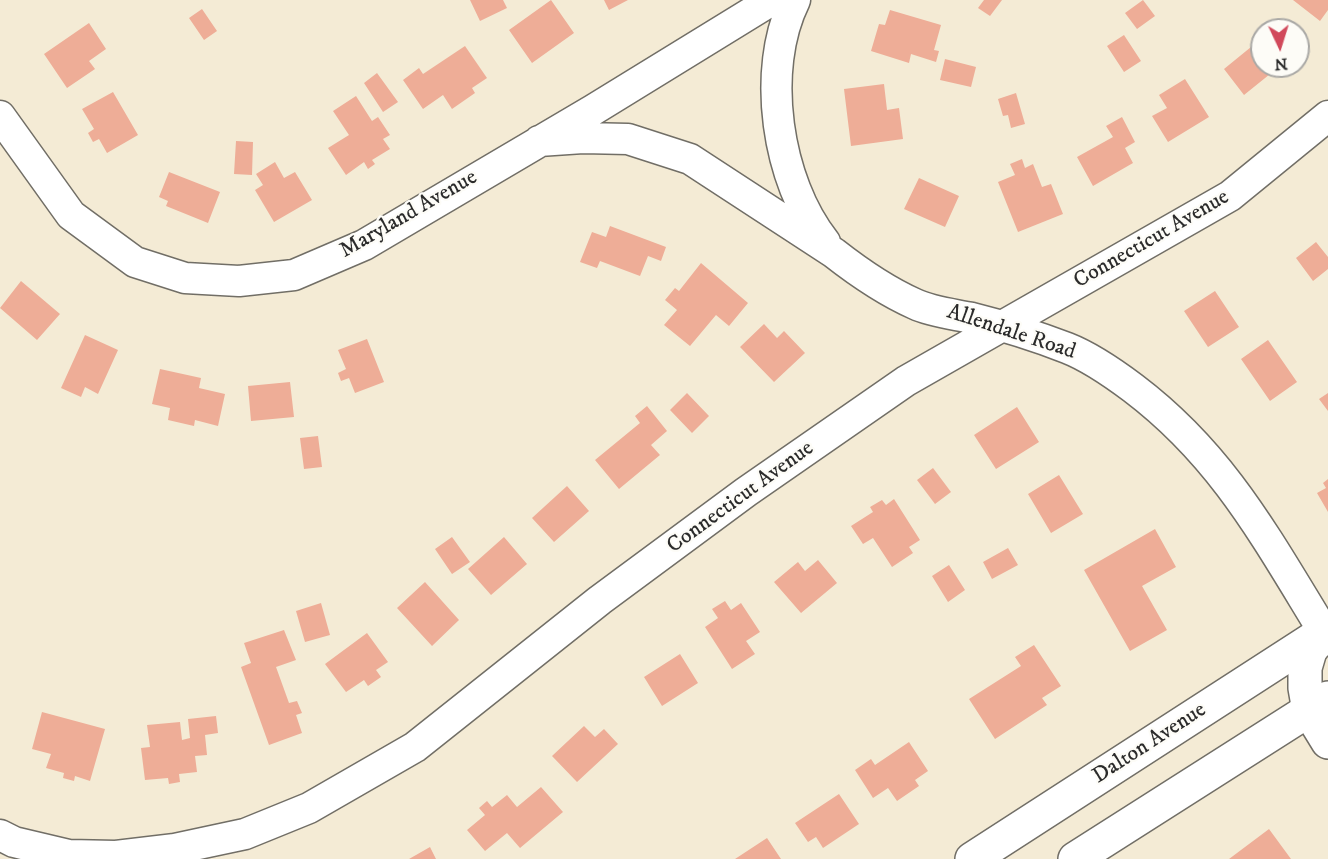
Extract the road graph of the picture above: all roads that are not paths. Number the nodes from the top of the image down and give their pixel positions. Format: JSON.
{"nodes":[{"id":1,"x":772,"y":0,"type":"edge"},
{"id":2,"x":795,"y":0,"type":"edge"},
{"id":3,"x":0,"y":116,"type":"edge"},
{"id":4,"x":1328,"y":116,"type":"edge"},
{"id":5,"x":538,"y":141,"type":"junction"},
{"id":6,"x":834,"y":253,"type":"junction"},
{"id":7,"x":1003,"y":326,"type":"junction"},
{"id":8,"x":1327,"y":633,"type":"edge"},
{"id":9,"x":1319,"y":704,"type":"edge"},
{"id":10,"x":1328,"y":742,"type":"edge"},
{"id":11,"x":0,"y":835,"type":"edge"},
{"id":12,"x":44,"y":854,"type":"edge"},
{"id":13,"x":144,"y":856,"type":"edge"},
{"id":14,"x":972,"y":859,"type":"edge"},
{"id":15,"x":1075,"y":859,"type":"edge"}],
"edges":[{"from":1,"to":5,"type":"street","name":"Maryland Avenue"},
{"from":2,"to":6,"type":"street","name":"Allendale Road"},
{"from":3,"to":5,"type":"street","name":"Maryland Avenue"},
{"from":4,"to":7,"type":"street","name":"Connecticut Avenue"},
{"from":5,"to":6,"type":"street","name":"Allendale Road"},
{"from":6,"to":7,"type":"street","name":"Allendale Road"},
{"from":7,"to":8,"type":"street","name":"Allendale Road"},
{"from":7,"to":13,"type":"street","name":"Connecticut Avenue"},
{"from":8,"to":9,"type":"main road"},
{"from":8,"to":14,"type":"main road","name":"Dalton Avenue"},
{"from":9,"to":10,"type":"main road"},
{"from":9,"to":15,"type":"main road"},
{"from":11,"to":12,"type":"street","name":"Connecticut Avenue"},
{"from":12,"to":13,"type":"street","name":"Connecticut Avenue"}]}
